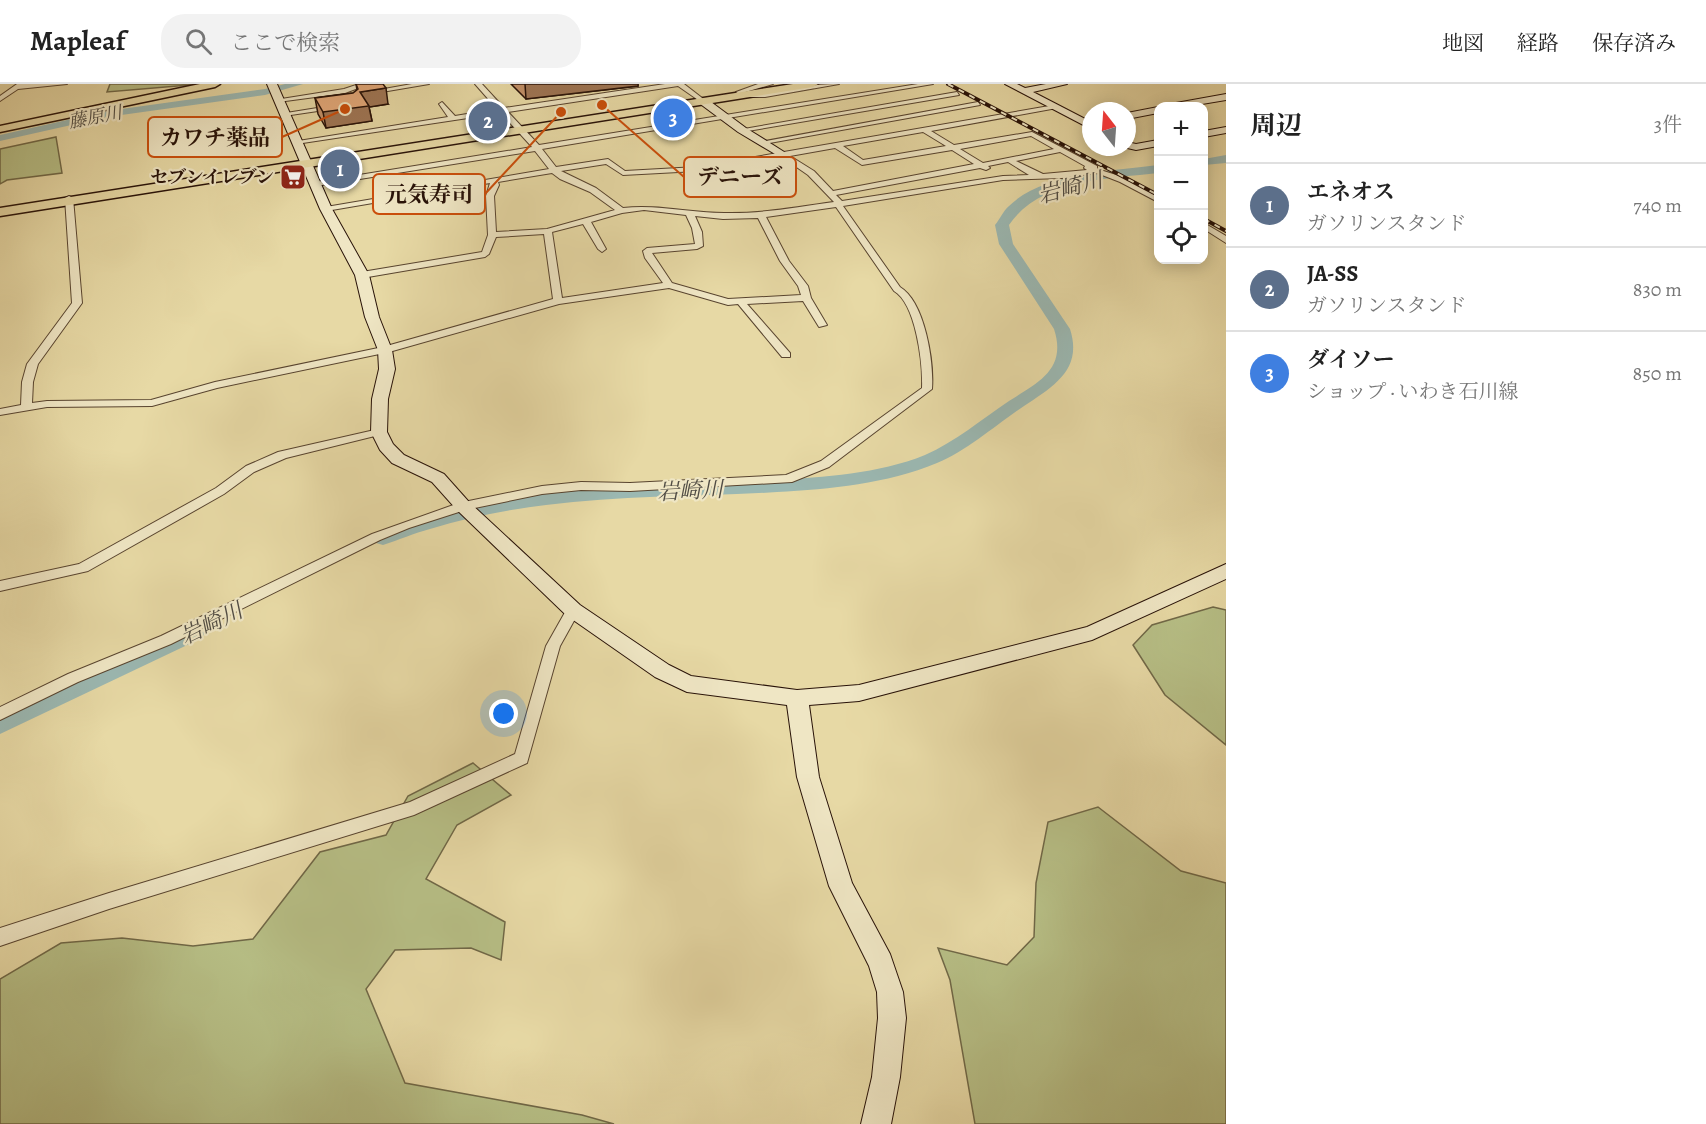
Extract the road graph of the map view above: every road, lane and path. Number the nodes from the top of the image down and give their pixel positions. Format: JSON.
{"nodes":[{"id":1,"x":64,"y":84,"type":"edge"},
{"id":2,"x":215,"y":84,"type":"edge"},
{"id":3,"x":366,"y":84,"type":"edge"},
{"id":4,"x":426,"y":84,"type":"edge"},
{"id":5,"x":478,"y":84,"type":"edge"},
{"id":6,"x":679,"y":84,"type":"edge"},
{"id":7,"x":770,"y":84,"type":"edge"},
{"id":8,"x":813,"y":84,"type":"edge"},
{"id":9,"x":930,"y":84,"type":"edge"},
{"id":10,"x":1010,"y":84,"type":"edge"},
{"id":11,"x":1062,"y":84,"type":"edge"},
{"id":12,"x":17,"y":87,"type":"edge"},
{"id":13,"x":792,"y":88,"type":"edge"},
{"id":14,"x":838,"y":88,"type":"edge"},
{"id":15,"x":945,"y":88,"type":"dead end"},
{"id":16,"x":858,"y":89,"type":"dead end"},
{"id":17,"x":1023,"y":91,"type":"junction"},
{"id":18,"x":0,"y":92,"type":"edge"},
{"id":19,"x":275,"y":92,"type":"edge"},
{"id":20,"x":741,"y":94,"type":"junction"},
{"id":21,"x":866,"y":94,"type":"junction"},
{"id":22,"x":957,"y":94,"type":"junction"},
{"id":23,"x":350,"y":96,"type":"edge"},
{"id":24,"x":1226,"y":97,"type":"edge"},
{"id":25,"x":0,"y":99,"type":"edge"},
{"id":26,"x":701,"y":100,"type":"junction"},
{"id":27,"x":1198,"y":102,"type":"edge"},
{"id":28,"x":442,"y":104,"type":"dead end"},
{"id":29,"x":978,"y":104,"type":"junction"},
{"id":30,"x":343,"y":106,"type":"edge"},
{"id":31,"x":798,"y":106,"type":"junction"},
{"id":32,"x":885,"y":106,"type":"junction"},
{"id":33,"x":1055,"y":108,"type":"junction"},
{"id":34,"x":502,"y":111,"type":"junction"},
{"id":35,"x":1154,"y":111,"type":"edge"},
{"id":36,"x":284,"y":114,"type":"junction"},
{"id":37,"x":1136,"y":114,"type":"edge"},
{"id":38,"x":815,"y":117,"type":"junction"},
{"id":39,"x":904,"y":117,"type":"junction"},
{"id":40,"x":1001,"y":117,"type":"junction"},
{"id":41,"x":453,"y":118,"type":"junction"},
{"id":42,"x":725,"y":118,"type":"junction"},
{"id":43,"x":1082,"y":121,"type":"edge"},
{"id":44,"x":0,"y":129,"type":"edge"},
{"id":45,"x":518,"y":129,"type":"junction"},
{"id":46,"x":742,"y":130,"type":"junction"},
{"id":47,"x":833,"y":130,"type":"junction"},
{"id":48,"x":1226,"y":130,"type":"edge"},
{"id":49,"x":925,"y":131,"type":"junction"},
{"id":50,"x":1208,"y":133,"type":"edge"},
{"id":51,"x":296,"y":142,"type":"junction"},
{"id":52,"x":764,"y":142,"type":"junction"},
{"id":53,"x":853,"y":143,"type":"junction"},
{"id":54,"x":1154,"y":144,"type":"edge"},
{"id":55,"x":838,"y":146,"type":"junction"},
{"id":56,"x":951,"y":147,"type":"junction"},
{"id":57,"x":1136,"y":147,"type":"edge"},
{"id":58,"x":537,"y":148,"type":"junction"},
{"id":59,"x":1060,"y":150,"type":"junction"},
{"id":60,"x":784,"y":155,"type":"junction"},
{"id":61,"x":1009,"y":160,"type":"junction"},
{"id":62,"x":306,"y":162,"type":"junction"},
{"id":63,"x":982,"y":165,"type":"junction"},
{"id":64,"x":556,"y":171,"type":"junction"},
{"id":65,"x":1003,"y":178,"type":"junction"},
{"id":66,"x":493,"y":180,"type":"junction"},
{"id":67,"x":316,"y":184,"type":"junction"},
{"id":68,"x":831,"y":194,"type":"junction"},
{"id":69,"x":1154,"y":198,"type":"edge"},
{"id":70,"x":69,"y":199,"type":"junction"},
{"id":71,"x":840,"y":204,"type":"junction"},
{"id":72,"x":326,"y":209,"type":"junction"},
{"id":73,"x":0,"y":210,"type":"edge"},
{"id":74,"x":621,"y":211,"type":"junction"},
{"id":75,"x":689,"y":213,"type":"junction"},
{"id":76,"x":761,"y":215,"type":"junction"},
{"id":77,"x":586,"y":221,"type":"junction"},
{"id":78,"x":1208,"y":229,"type":"edge"},
{"id":79,"x":548,"y":231,"type":"junction"},
{"id":80,"x":492,"y":235,"type":"junction"},
{"id":81,"x":1226,"y":240,"type":"edge"},
{"id":82,"x":602,"y":249,"type":"dead end"},
{"id":83,"x":362,"y":274,"type":"junction"},
{"id":84,"x":669,"y":285,"type":"junction"},
{"id":85,"x":806,"y":298,"type":"junction"},
{"id":86,"x":558,"y":301,"type":"junction"},
{"id":87,"x":740,"y":301,"type":"junction"},
{"id":88,"x":822,"y":324,"type":"dead end"},
{"id":89,"x":385,"y":350,"type":"junction"},
{"id":90,"x":786,"y":356,"type":"dead end"},
{"id":91,"x":27,"y":407,"type":"junction"},
{"id":92,"x":0,"y":412,"type":"edge"},
{"id":93,"x":379,"y":432,"type":"junction"},
{"id":94,"x":470,"y":512,"type":"junction"},
{"id":95,"x":1226,"y":571,"type":"edge"},
{"id":96,"x":0,"y":585,"type":"edge"},
{"id":97,"x":573,"y":610,"type":"junction"},
{"id":98,"x":797,"y":698,"type":"junction"},
{"id":99,"x":0,"y":714,"type":"edge"},
{"id":100,"x":0,"y":937,"type":"edge"},
{"id":101,"x":876,"y":1124,"type":"edge"}],
"edges":[{"from":1,"to":12,"type":"street"},
{"from":2,"to":44,"type":"main road"},
{"from":3,"to":19,"type":"street"},
{"from":4,"to":23,"type":"street"},
{"from":5,"to":34,"type":"street"},
{"from":6,"to":26,"type":"street"},
{"from":6,"to":34,"type":"street"},
{"from":7,"to":20,"type":"street"},
{"from":8,"to":20,"type":"main road"},
{"from":9,"to":21,"type":"street"},
{"from":10,"to":17,"type":"street"},
{"from":11,"to":17,"type":"street"},
{"from":12,"to":18,"type":"street"},
{"from":12,"to":25,"type":"street"},
{"from":13,"to":14,"type":"street"},
{"from":13,"to":20,"type":"main road"},
{"from":15,"to":22,"type":"street"},
{"from":16,"to":21,"type":"street"},
{"from":17,"to":33,"type":"street"},
{"from":19,"to":36,"type":"street"},
{"from":20,"to":26,"type":"main road"},
{"from":21,"to":31,"type":"street"},
{"from":21,"to":32,"type":"street"},
{"from":22,"to":29,"type":"street"},
{"from":22,"to":32,"type":"street"},
{"from":24,"to":27,"type":"street"},
{"from":26,"to":42,"type":"street"},
{"from":26,"to":45,"type":"main road"},
{"from":28,"to":41,"type":"street"},
{"from":29,"to":39,"type":"street"},
{"from":29,"to":40,"type":"street"},
{"from":30,"to":36,"type":"street"},
{"from":31,"to":38,"type":"street"},
{"from":31,"to":42,"type":"street"},
{"from":32,"to":38,"type":"street"},
{"from":32,"to":39,"type":"street"},
{"from":33,"to":40,"type":"street"},
{"from":33,"to":43,"type":"street"},
{"from":34,"to":41,"type":"street"},
{"from":34,"to":45,"type":"street"},
{"from":35,"to":37,"type":"street"},
{"from":36,"to":51,"type":"street"},
{"from":38,"to":46,"type":"street"},
{"from":38,"to":47,"type":"street"},
{"from":39,"to":47,"type":"street"},
{"from":39,"to":49,"type":"street"},
{"from":40,"to":49,"type":"street"},
{"from":41,"to":51,"type":"street"},
{"from":42,"to":46,"type":"street"},
{"from":42,"to":58,"type":"street"},
{"from":45,"to":58,"type":"street"},
{"from":45,"to":62,"type":"main road"},
{"from":46,"to":52,"type":"street"},
{"from":47,"to":52,"type":"street"},
{"from":47,"to":53,"type":"street"},
{"from":48,"to":50,"type":"street"},
{"from":49,"to":53,"type":"street"},
{"from":49,"to":56,"type":"street"},
{"from":51,"to":62,"type":"street"},
{"from":52,"to":60,"type":"street"},
{"from":53,"to":55,"type":"street"},
{"from":54,"to":57,"type":"street"},
{"from":55,"to":56,"type":"street"},
{"from":55,"to":60,"type":"street"},
{"from":56,"to":59,"type":"street"},
{"from":56,"to":63,"type":"street"},
{"from":58,"to":64,"type":"street"},
{"from":58,"to":67,"type":"street"},
{"from":59,"to":61,"type":"street"},
{"from":59,"to":61,"type":"street"},
{"from":60,"to":64,"type":"street"},
{"from":60,"to":68,"type":"street"},
{"from":61,"to":63,"type":"street"},
{"from":62,"to":67,"type":"street"},
{"from":62,"to":70,"type":"main road"},
{"from":63,"to":65,"type":"street"},
{"from":63,"to":68,"type":"street"},
{"from":64,"to":66,"type":"street"},
{"from":64,"to":74,"type":"street"},
{"from":65,"to":69,"type":"street"},
{"from":65,"to":71,"type":"street"},
{"from":66,"to":72,"type":"street"},
{"from":66,"to":80,"type":"street"},
{"from":67,"to":72,"type":"street"},
{"from":68,"to":71,"type":"street"},
{"from":70,"to":73,"type":"main road"},
{"from":70,"to":91,"type":"street"},
{"from":71,"to":76,"type":"street"},
{"from":71,"to":94,"type":"street"},
{"from":72,"to":83,"type":"street"},
{"from":74,"to":75,"type":"street"},
{"from":74,"to":77,"type":"street"},
{"from":75,"to":76,"type":"street"},
{"from":75,"to":84,"type":"street"},
{"from":76,"to":85,"type":"street"},
{"from":77,"to":79,"type":"street"},
{"from":77,"to":82,"type":"street"},
{"from":78,"to":81,"type":"street"},
{"from":79,"to":80,"type":"street"},
{"from":79,"to":86,"type":"street"},
{"from":80,"to":83,"type":"street"},
{"from":83,"to":89,"type":"street"},
{"from":84,"to":86,"type":"street"},
{"from":84,"to":87,"type":"street"},
{"from":85,"to":87,"type":"street"},
{"from":85,"to":88,"type":"street"},
{"from":86,"to":89,"type":"street"},
{"from":87,"to":90,"type":"street"},
{"from":89,"to":91,"type":"street"},
{"from":89,"to":93,"type":"street"},
{"from":91,"to":92,"type":"street"},
{"from":93,"to":94,"type":"street"},
{"from":93,"to":96,"type":"street"},
{"from":94,"to":97,"type":"street"},
{"from":94,"to":99,"type":"street"},
{"from":95,"to":98,"type":"street"},
{"from":97,"to":98,"type":"street"},
{"from":97,"to":100,"type":"street"},
{"from":98,"to":101,"type":"street"}]}
